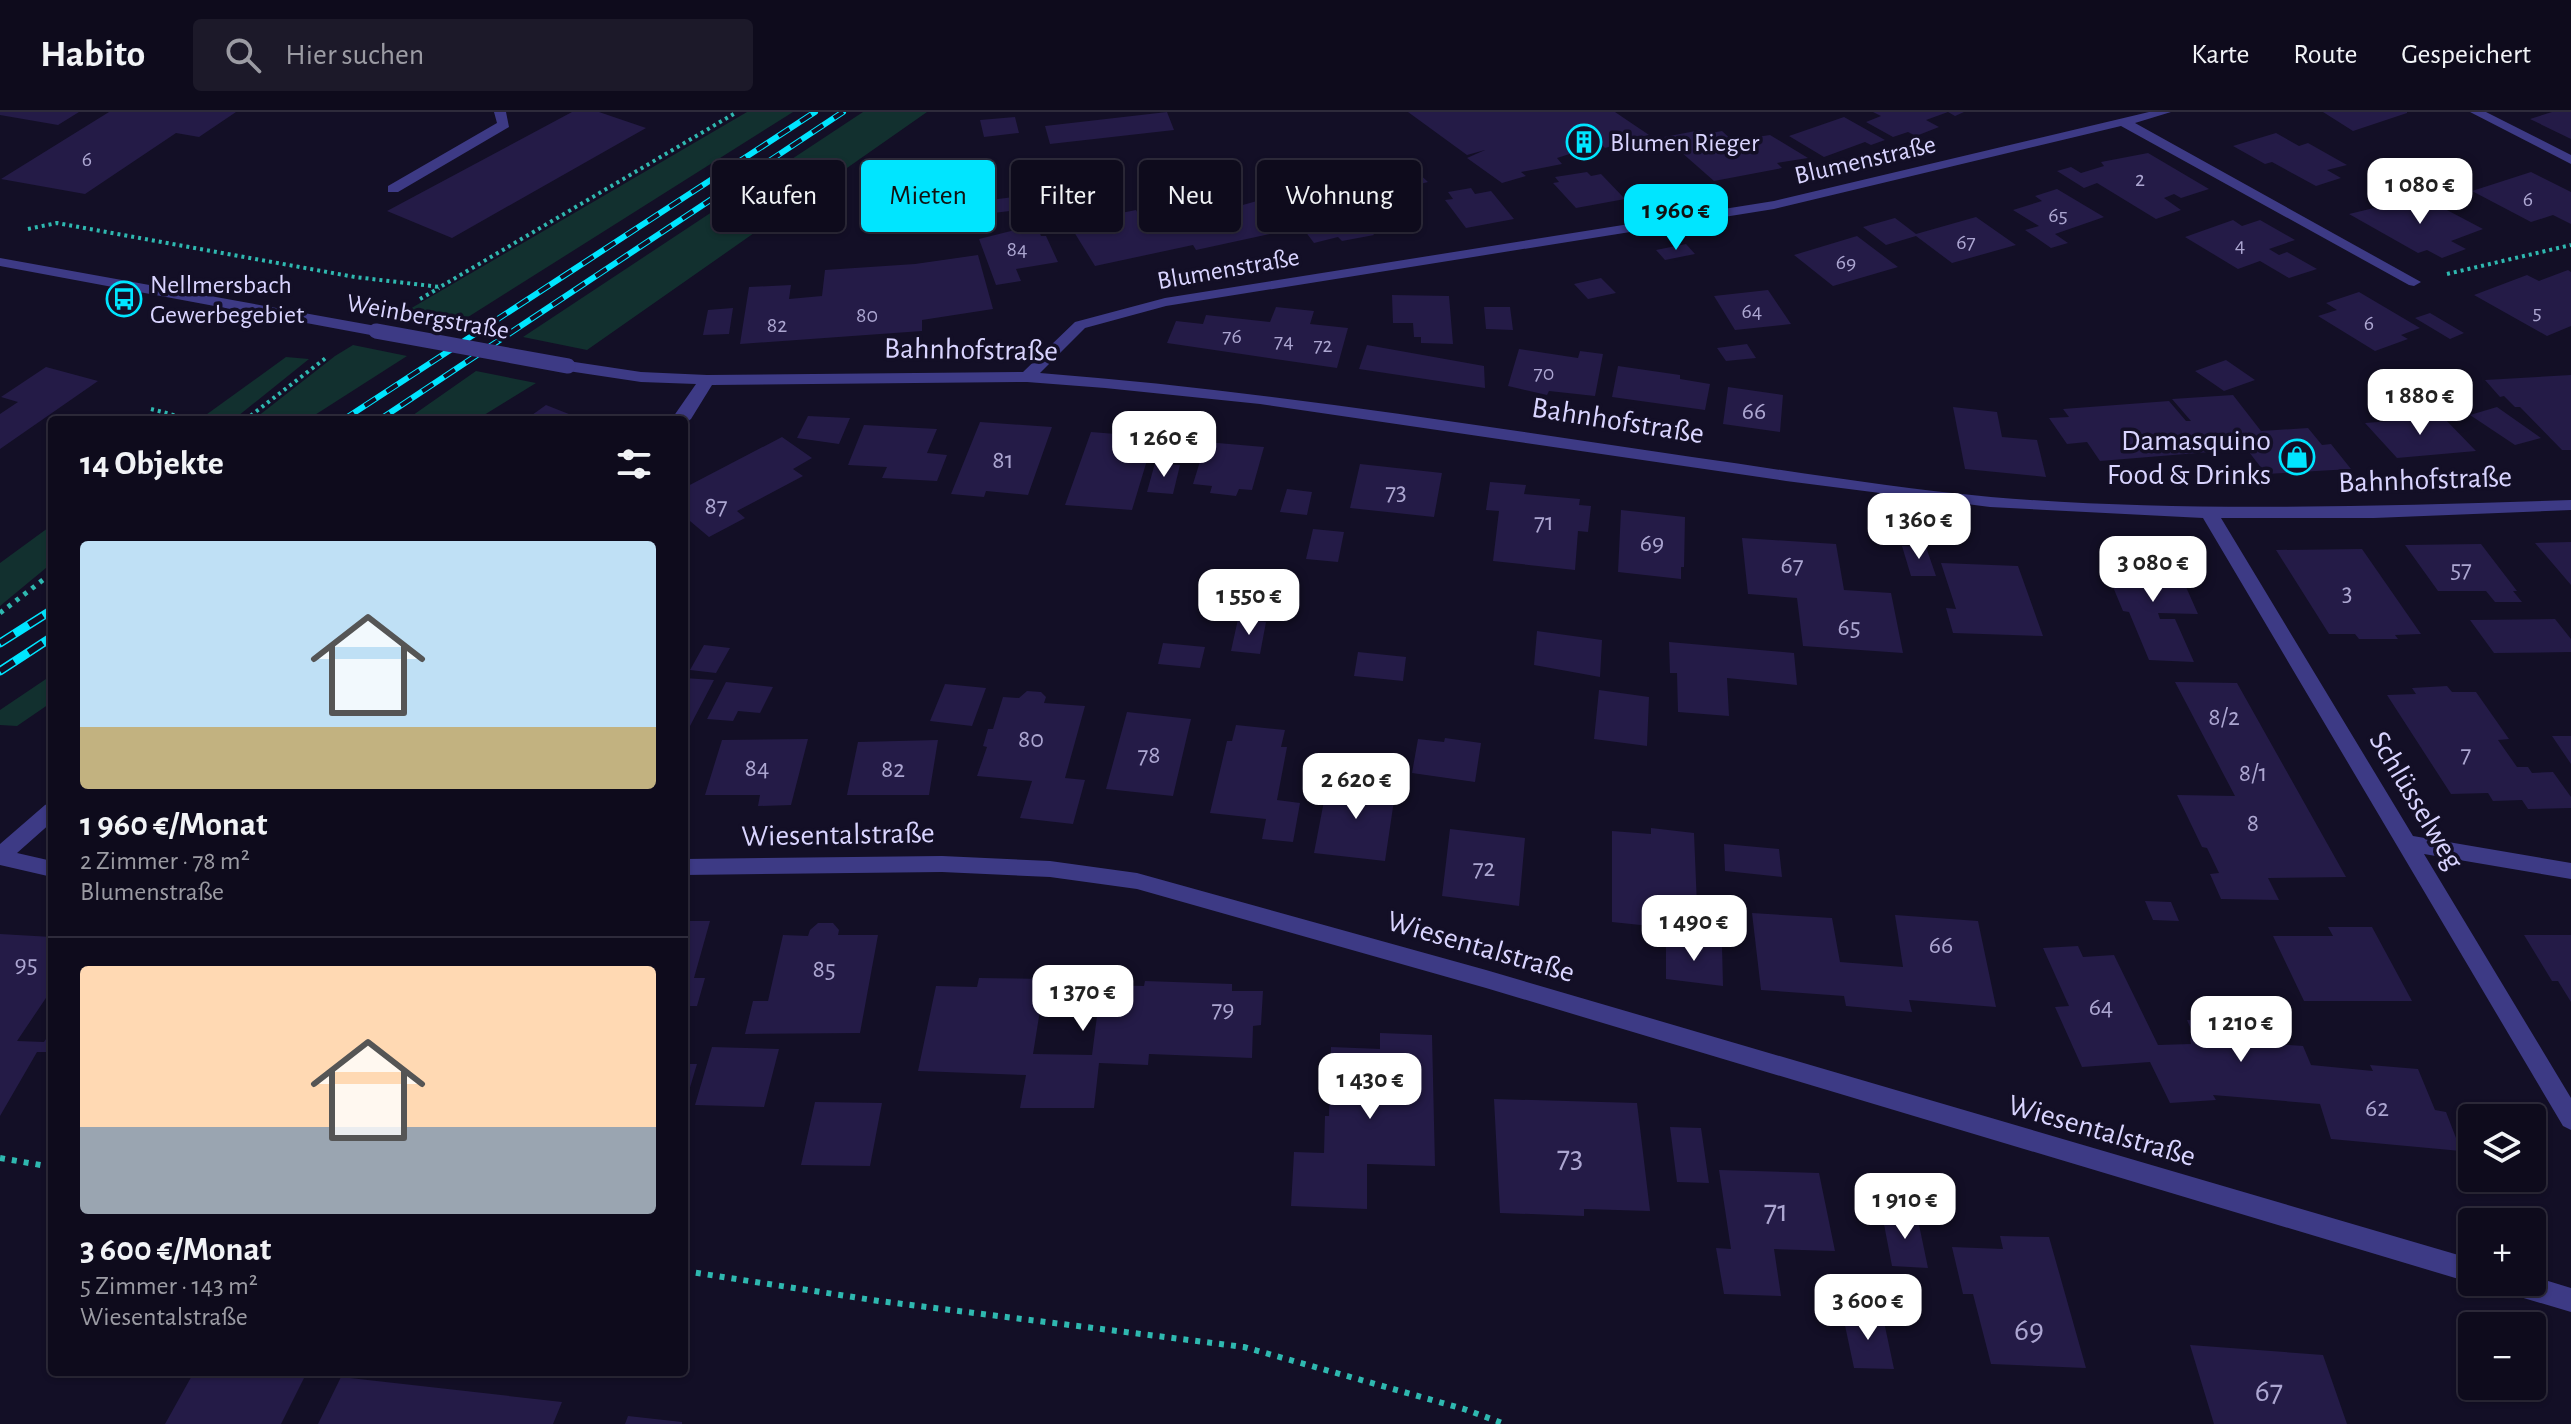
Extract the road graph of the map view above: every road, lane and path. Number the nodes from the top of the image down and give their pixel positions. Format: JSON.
{"nodes":[{"id":1,"x":500,"y":112,"type":"edge"},
{"id":2,"x":737,"y":112,"type":"edge"},
{"id":3,"x":2165,"y":112,"type":"edge"},
{"id":4,"x":2476,"y":112,"type":"edge"},
{"id":5,"x":2125,"y":123,"type":"junction"},
{"id":6,"x":2571,"y":160,"type":"edge"},
{"id":7,"x":393,"y":189,"type":"dead end"},
{"id":8,"x":19,"y":235,"type":"dead end"},
{"id":9,"x":2571,"y":245,"type":"edge"},
{"id":10,"x":0,"y":262,"type":"edge"},
{"id":11,"x":2414,"y":282,"type":"joint"},
{"id":12,"x":331,"y":353,"type":"dead end"},
{"id":13,"x":1027,"y":377,"type":"junction"},
{"id":14,"x":707,"y":380,"type":"junction"},
{"id":15,"x":151,"y":409,"type":"dead end"},
{"id":16,"x":178,"y":416,"type":"edge"},
{"id":17,"x":250,"y":416,"type":"edge"},
{"id":18,"x":685,"y":416,"type":"edge"},
{"id":19,"x":2571,"y":505,"type":"edge"},
{"id":20,"x":2209,"y":513,"type":"junction"},
{"id":21,"x":48,"y":576,"type":"edge"},
{"id":22,"x":0,"y":613,"type":"edge"},
{"id":23,"x":48,"y":814,"type":"edge"},
{"id":24,"x":2408,"y":843,"type":"junction"},
{"id":25,"x":0,"y":856,"type":"edge"},
{"id":26,"x":688,"y":867,"type":"edge"},
{"id":27,"x":48,"y":868,"type":"edge"},
{"id":28,"x":2571,"y":871,"type":"edge"},
{"id":29,"x":2571,"y":1119,"type":"edge"},
{"id":30,"x":0,"y":1158,"type":"edge"},
{"id":31,"x":48,"y":1166,"type":"edge"},
{"id":32,"x":2458,"y":1267,"type":"edge"},
{"id":33,"x":688,"y":1272,"type":"edge"},
{"id":34,"x":2546,"y":1293,"type":"edge"},
{"id":35,"x":2571,"y":1300,"type":"edge"},
{"id":36,"x":1505,"y":1424,"type":"edge"}],
"edges":[{"from":1,"to":7,"type":"street"},
{"from":2,"to":8,"type":"path"},
{"from":3,"to":5,"type":"street","name":"Blumenstraße"},
{"from":4,"to":6,"type":"street"},
{"from":5,"to":11,"type":"street"},
{"from":5,"to":13,"type":"street","name":"Blumenstraße"},
{"from":9,"to":11,"type":"path"},
{"from":10,"to":14,"type":"street","name":"Weinbergstraße","bridge":true},
{"from":12,"to":17,"type":"path"},
{"from":13,"to":14,"type":"street","name":"Bahnhofstraße"},
{"from":13,"to":20,"type":"street","name":"Bahnhofstraße"},
{"from":14,"to":18,"type":"street"},
{"from":15,"to":16,"type":"path"},
{"from":19,"to":20,"type":"street","name":"Bahnhofstraße"},
{"from":20,"to":24,"type":"street","name":"Schlüsselweg"},
{"from":21,"to":22,"type":"path"},
{"from":23,"to":25,"type":"street"},
{"from":24,"to":28,"type":"street"},
{"from":24,"to":29,"type":"street","name":"Schlüsselweg"},
{"from":25,"to":27,"type":"street"},
{"from":26,"to":32,"type":"street","name":"Wiesentalstraße"},
{"from":30,"to":31,"type":"path"},
{"from":33,"to":36,"type":"path"},
{"from":34,"to":35,"type":"street"}]}
